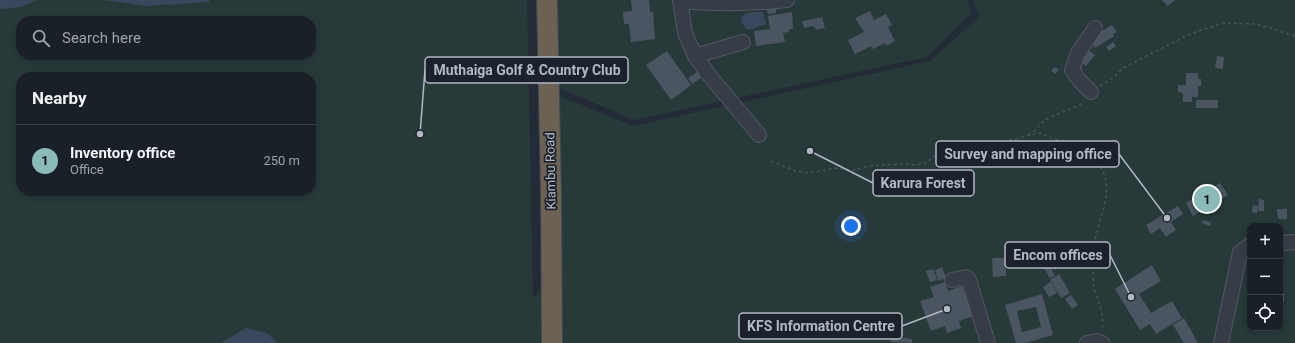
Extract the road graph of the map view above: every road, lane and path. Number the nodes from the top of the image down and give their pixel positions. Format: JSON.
{"nodes":[{"id":1,"x":547,"y":0,"type":"edge"},
{"id":2,"x":787,"y":0,"type":"edge"},
{"id":3,"x":680,"y":1,"type":"edge"},
{"id":4,"x":1094,"y":28,"type":"dead end"},
{"id":5,"x":1295,"y":36,"type":"edge"},
{"id":6,"x":743,"y":42,"type":"dead end"},
{"id":7,"x":695,"y":56,"type":"junction"},
{"id":8,"x":1091,"y":92,"type":"junction"},
{"id":9,"x":760,"y":135,"type":"dead end"},
{"id":10,"x":1026,"y":136,"type":"junction"},
{"id":11,"x":771,"y":161,"type":"dead end"},
{"id":12,"x":1295,"y":242,"type":"edge"},
{"id":13,"x":1283,"y":243,"type":"edge"},
{"id":14,"x":1247,"y":247,"type":"edge"},
{"id":15,"x":952,"y":280,"type":"dead end"},
{"id":16,"x":984,"y":342,"type":"edge"},
{"id":17,"x":1095,"y":342,"type":"edge"},
{"id":18,"x":552,"y":343,"type":"edge"},
{"id":19,"x":1221,"y":343,"type":"edge"}],
"edges":[{"from":1,"to":18,"type":"highway","name":"Kiambu Road"},
{"from":2,"to":3,"type":"street"},
{"from":3,"to":7,"type":"street"},
{"from":4,"to":8,"type":"street"},
{"from":5,"to":8,"type":"path"},
{"from":6,"to":7,"type":"street"},
{"from":7,"to":9,"type":"street"},
{"from":8,"to":10,"type":"path"},
{"from":10,"to":11,"type":"path"},
{"from":10,"to":17,"type":"path"},
{"from":12,"to":13,"type":"street"},
{"from":14,"to":19,"type":"street"},
{"from":15,"to":16,"type":"street"}]}
